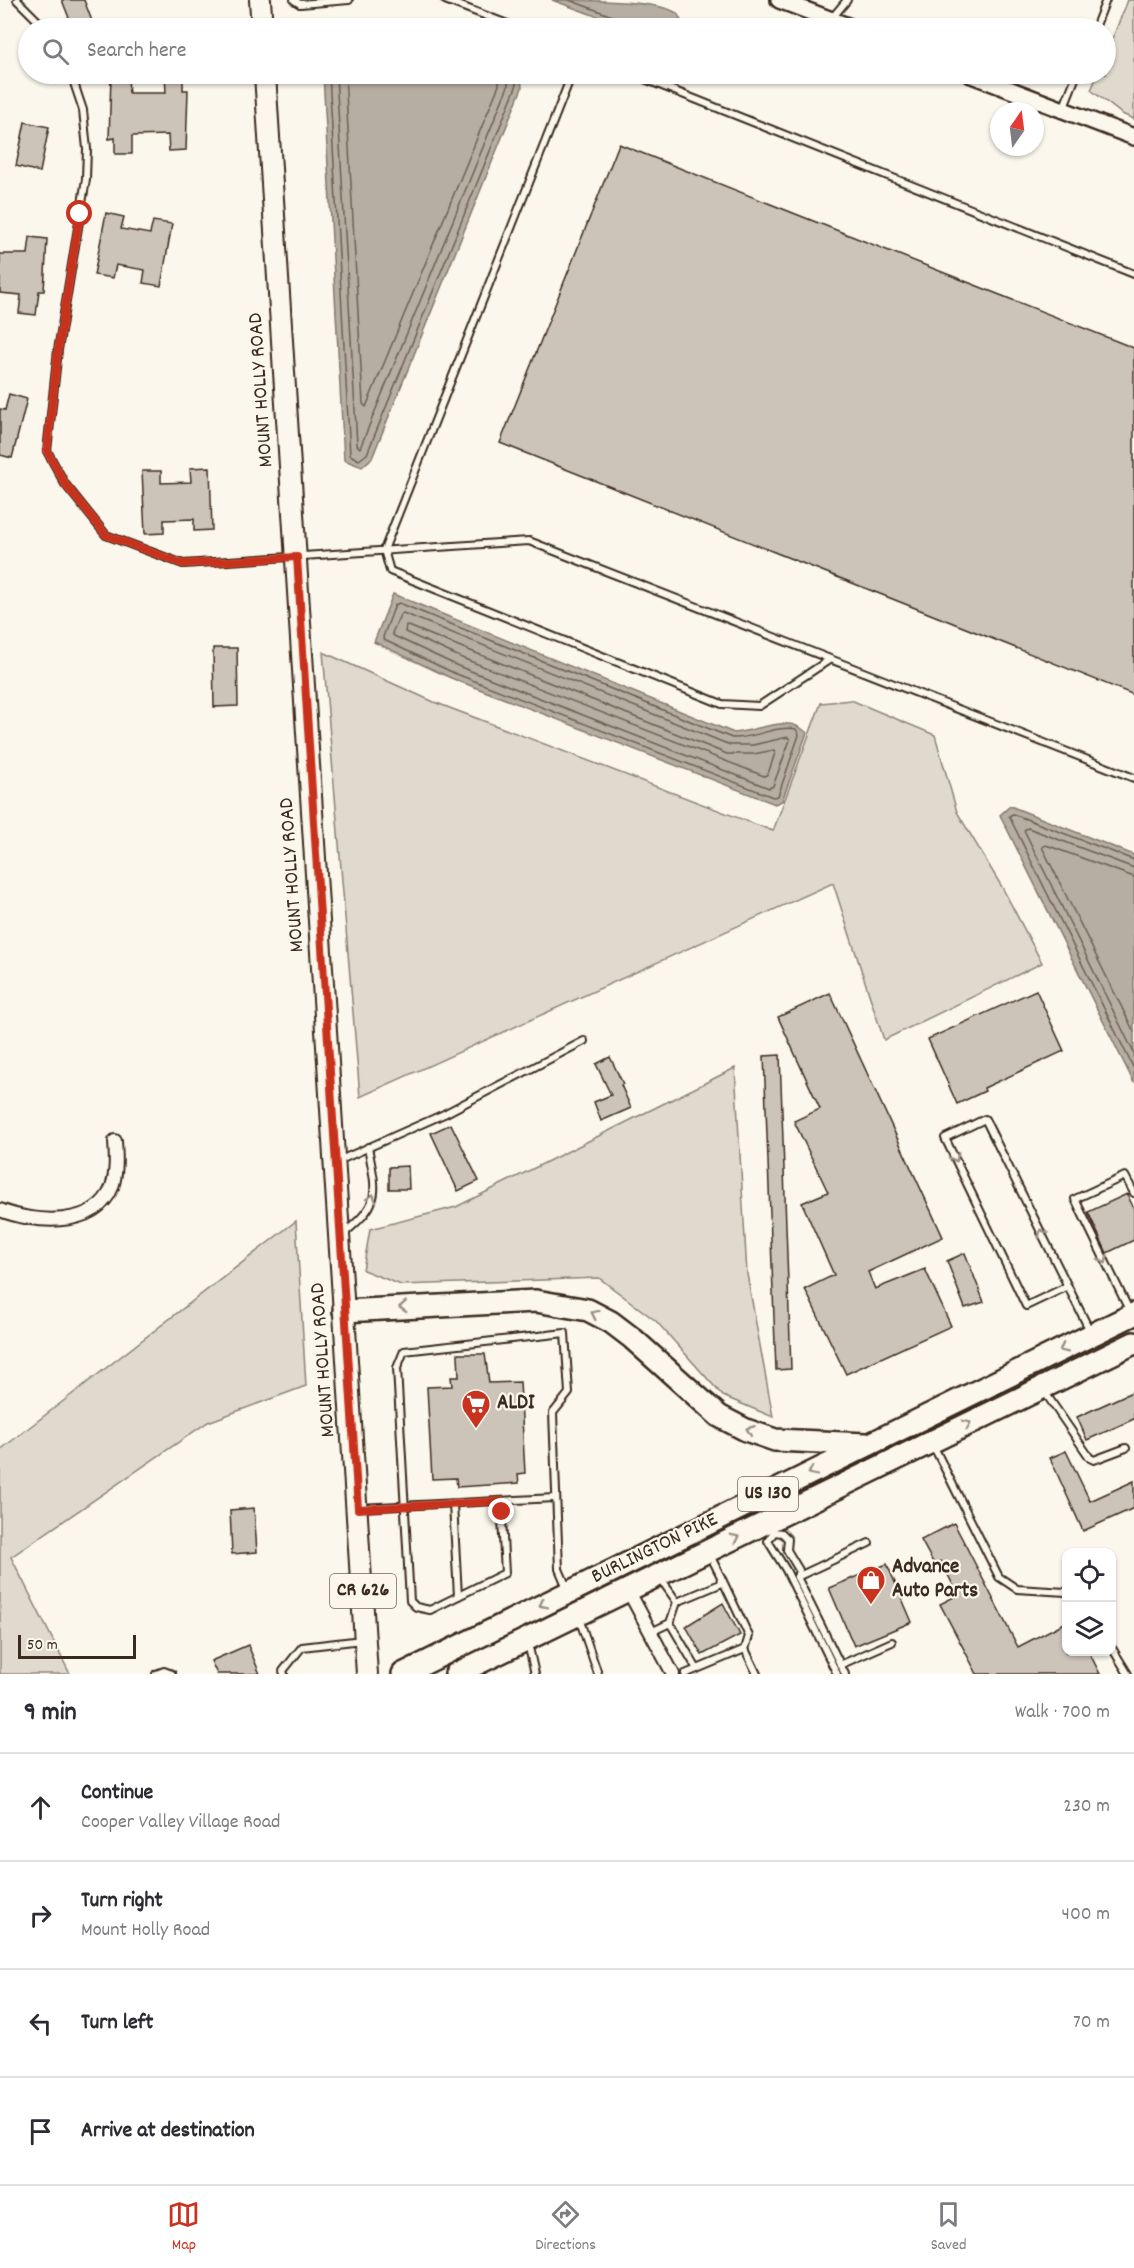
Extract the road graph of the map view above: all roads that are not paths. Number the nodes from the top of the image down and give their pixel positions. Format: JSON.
{"nodes":[{"id":1,"x":16,"y":0,"type":"edge"},
{"id":2,"x":260,"y":0,"type":"edge"},
{"id":3,"x":294,"y":0,"type":"edge"},
{"id":4,"x":349,"y":0,"type":"edge"},
{"id":5,"x":445,"y":0,"type":"edge"},
{"id":6,"x":779,"y":0,"type":"edge"},
{"id":7,"x":847,"y":0,"type":"edge"},
{"id":8,"x":1106,"y":0,"type":"edge"},
{"id":9,"x":35,"y":18,"type":"edge"},
{"id":10,"x":261,"y":18,"type":"edge"},
{"id":11,"x":492,"y":18,"type":"edge"},
{"id":12,"x":826,"y":18,"type":"edge"},
{"id":13,"x":833,"y":18,"type":"edge"},
{"id":14,"x":1099,"y":18,"type":"edge"},
{"id":15,"x":74,"y":84,"type":"edge"},
{"id":16,"x":266,"y":84,"type":"edge"},
{"id":17,"x":568,"y":84,"type":"edge"},
{"id":18,"x":657,"y":84,"type":"edge"},
{"id":19,"x":995,"y":84,"type":"edge"},
{"id":20,"x":1073,"y":84,"type":"edge"},
{"id":21,"x":1063,"y":110,"type":"junction"},
{"id":22,"x":1134,"y":137,"type":"edge"},
{"id":23,"x":1134,"y":274,"type":"edge"},
{"id":24,"x":384,"y":550,"type":"junction"},
{"id":25,"x":297,"y":557,"type":"junction"},
{"id":26,"x":829,"y":660,"type":"junction"},
{"id":27,"x":1134,"y":778,"type":"edge"},
{"id":28,"x":584,"y":1041,"type":"dead end"},
{"id":29,"x":115,"y":1140,"type":"dead end"},
{"id":30,"x":368,"y":1147,"type":"junction"},
{"id":31,"x":335,"y":1162,"type":"junction"},
{"id":32,"x":1134,"y":1193,"type":"edge"},
{"id":33,"x":0,"y":1210,"type":"edge"},
{"id":34,"x":340,"y":1237,"type":"junction"},
{"id":35,"x":1068,"y":1286,"type":"junction"},
{"id":36,"x":344,"y":1311,"type":"junction"},
{"id":37,"x":1133,"y":1314,"type":"edge"},
{"id":38,"x":1092,"y":1335,"type":"junction"},
{"id":39,"x":1134,"y":1343,"type":"edge"},
{"id":40,"x":1042,"y":1388,"type":"junction"},
{"id":41,"x":932,"y":1442,"type":"junction"},
{"id":42,"x":870,"y":1444,"type":"junction"},
{"id":43,"x":1126,"y":1448,"type":"dead end"},
{"id":44,"x":555,"y":1498,"type":"junction"},
{"id":45,"x":501,"y":1501,"type":"junction"},
{"id":46,"x":453,"y":1504,"type":"junction"},
{"id":47,"x":405,"y":1506,"type":"junction"},
{"id":48,"x":358,"y":1509,"type":"junction"},
{"id":49,"x":771,"y":1527,"type":"junction"},
{"id":50,"x":869,"y":1543,"type":"dead end"},
{"id":51,"x":708,"y":1551,"type":"junction"},
{"id":52,"x":658,"y":1575,"type":"junction"},
{"id":53,"x":722,"y":1577,"type":"junction"},
{"id":54,"x":797,"y":1577,"type":"junction"},
{"id":55,"x":628,"y":1590,"type":"junction"},
{"id":56,"x":569,"y":1591,"type":"junction"},
{"id":57,"x":1062,"y":1592,"type":"edge"},
{"id":58,"x":458,"y":1596,"type":"junction"},
{"id":59,"x":677,"y":1602,"type":"junction"},
{"id":60,"x":578,"y":1614,"type":"junction"},
{"id":61,"x":670,"y":1623,"type":"junction"},
{"id":62,"x":651,"y":1632,"type":"junction"},
{"id":63,"x":527,"y":1639,"type":"junction"},
{"id":64,"x":366,"y":1640,"type":"junction"},
{"id":65,"x":892,"y":1642,"type":"dead end"},
{"id":66,"x":745,"y":1649,"type":"junction"},
{"id":67,"x":1116,"y":1654,"type":"edge"},
{"id":68,"x":840,"y":1665,"type":"junction"},
{"id":69,"x":697,"y":1669,"type":"junction"},
{"id":70,"x":283,"y":1672,"type":"edge"},
{"id":71,"x":156,"y":1674,"type":"edge"},
{"id":72,"x":172,"y":1674,"type":"edge"},
{"id":73,"x":275,"y":1674,"type":"edge"},
{"id":74,"x":367,"y":1674,"type":"edge"},
{"id":75,"x":403,"y":1674,"type":"edge"},
{"id":76,"x":456,"y":1674,"type":"edge"},
{"id":77,"x":535,"y":1674,"type":"edge"},
{"id":78,"x":598,"y":1674,"type":"edge"},
{"id":79,"x":673,"y":1674,"type":"edge"},
{"id":80,"x":685,"y":1674,"type":"edge"},
{"id":81,"x":757,"y":1674,"type":"edge"},
{"id":82,"x":837,"y":1674,"type":"edge"},
{"id":83,"x":845,"y":1674,"type":"edge"},
{"id":84,"x":1128,"y":1674,"type":"edge"}],
"edges":[{"from":1,"to":9,"type":"lane"},
{"from":2,"to":10,"type":"main road"},
{"from":3,"to":4,"type":"lane"},
{"from":5,"to":11,"type":"lane"},
{"from":6,"to":12,"type":"street"},
{"from":7,"to":13,"type":"lane"},
{"from":8,"to":14,"type":"lane"},
{"from":15,"to":25,"type":"lane"},
{"from":16,"to":25,"type":"main road","name":"MOUNT HOLLY ROAD","number":"CR 626"},
{"from":17,"to":24,"type":"lane"},
{"from":18,"to":23,"type":"lane"},
{"from":19,"to":21,"type":"street"},
{"from":20,"to":21,"type":"lane"},
{"from":21,"to":22,"type":"street"},
{"from":24,"to":25,"type":"lane"},
{"from":24,"to":26,"type":"lane"},
{"from":24,"to":26,"type":"lane"},
{"from":25,"to":31,"type":"main road","name":"MOUNT HOLLY ROAD","number":"CR 626"},
{"from":26,"to":27,"type":"lane"},
{"from":28,"to":30,"type":"lane"},
{"from":29,"to":33,"type":"street"},
{"from":30,"to":31,"type":"lane"},
{"from":34,"to":30,"type":"lane","one_way":true},
{"from":31,"to":34,"type":"main road","name":"MOUNT HOLLY ROAD","number":"CR 626"},
{"from":32,"to":37,"type":"lane","one_way":true},
{"from":34,"to":36,"type":"main road","name":"MOUNT HOLLY ROAD","number":"CR 626"},
{"from":35,"to":35,"type":"lane","one_way":true},
{"from":35,"to":38,"type":"lane"},
{"from":42,"to":36,"type":"highway","one_way":true},
{"from":36,"to":48,"type":"main road","name":"MOUNT HOLLY ROAD","number":"CR 626"},
{"from":37,"to":38,"type":"highway","name":"BURLINGTON PIKE","number":"US 130"},
{"from":38,"to":42,"type":"highway","name":"BURLINGTON PIKE","number":"US 130","one_way":true},
{"from":39,"to":40,"type":"highway","name":"BURLINGTON PIKE","number":"US 130"},
{"from":41,"to":40,"type":"highway","name":"BURLINGTON PIKE","number":"US 130","one_way":true},
{"from":40,"to":43,"type":"lane"},
{"from":41,"to":49,"type":"highway","name":"BURLINGTON PIKE","number":"US 130"},
{"from":41,"to":57,"type":"lane"},
{"from":42,"to":56,"type":"highway","name":"BURLINGTON PIKE","number":"US 130","one_way":true},
{"from":44,"to":45,"type":"lane"},
{"from":44,"to":47,"type":"lane"},
{"from":44,"to":56,"type":"lane"},
{"from":45,"to":46,"type":"lane"},
{"from":45,"to":58,"type":"lane"},
{"from":46,"to":47,"type":"lane"},
{"from":46,"to":58,"type":"lane"},
{"from":47,"to":48,"type":"lane"},
{"from":47,"to":58,"type":"lane"},
{"from":48,"to":64,"type":"main road","name":"MOUNT HOLLY ROAD","number":"CR 626"},
{"from":51,"to":49,"type":"highway","name":"BURLINGTON PIKE","number":"US 130","one_way":true},
{"from":49,"to":54,"type":"lane"},
{"from":49,"to":82,"type":"lane"},
{"from":50,"to":54,"type":"lane"},
{"from":51,"to":52,"type":"highway","name":"BURLINGTON PIKE","number":"US 130"},
{"from":51,"to":53,"type":"lane"},
{"from":52,"to":55,"type":"highway","name":"BURLINGTON PIKE","number":"US 130"},
{"from":52,"to":59,"type":"lane"},
{"from":53,"to":59,"type":"lane"},
{"from":53,"to":66,"type":"lane"},
{"from":54,"to":68,"type":"lane"},
{"from":55,"to":60,"type":"highway","name":"BURLINGTON PIKE","number":"US 130"},
{"from":55,"to":62,"type":"street"},
{"from":56,"to":75,"type":"highway","name":"BURLINGTON PIKE","number":"US 130","one_way":true},
{"from":59,"to":61,"type":"lane"},
{"from":60,"to":63,"type":"highway","name":"BURLINGTON PIKE","number":"US 130"},
{"from":60,"to":78,"type":"lane"},
{"from":61,"to":62,"type":"lane"},
{"from":61,"to":69,"type":"lane"},
{"from":62,"to":79,"type":"street"},
{"from":63,"to":76,"type":"highway","name":"BURLINGTON PIKE","number":"US 130"},
{"from":63,"to":77,"type":"lane"},
{"from":64,"to":70,"type":"lane"},
{"from":64,"to":74,"type":"main road","name":"MOUNT HOLLY ROAD","number":"CR 626"},
{"from":65,"to":68,"type":"lane"},
{"from":66,"to":69,"type":"lane"},
{"from":66,"to":81,"type":"lane"},
{"from":67,"to":84,"type":"lane"},
{"from":68,"to":83,"type":"lane"},
{"from":69,"to":80,"type":"lane"},
{"from":70,"to":73,"type":"lane"},
{"from":71,"to":72,"type":"lane"}]}
